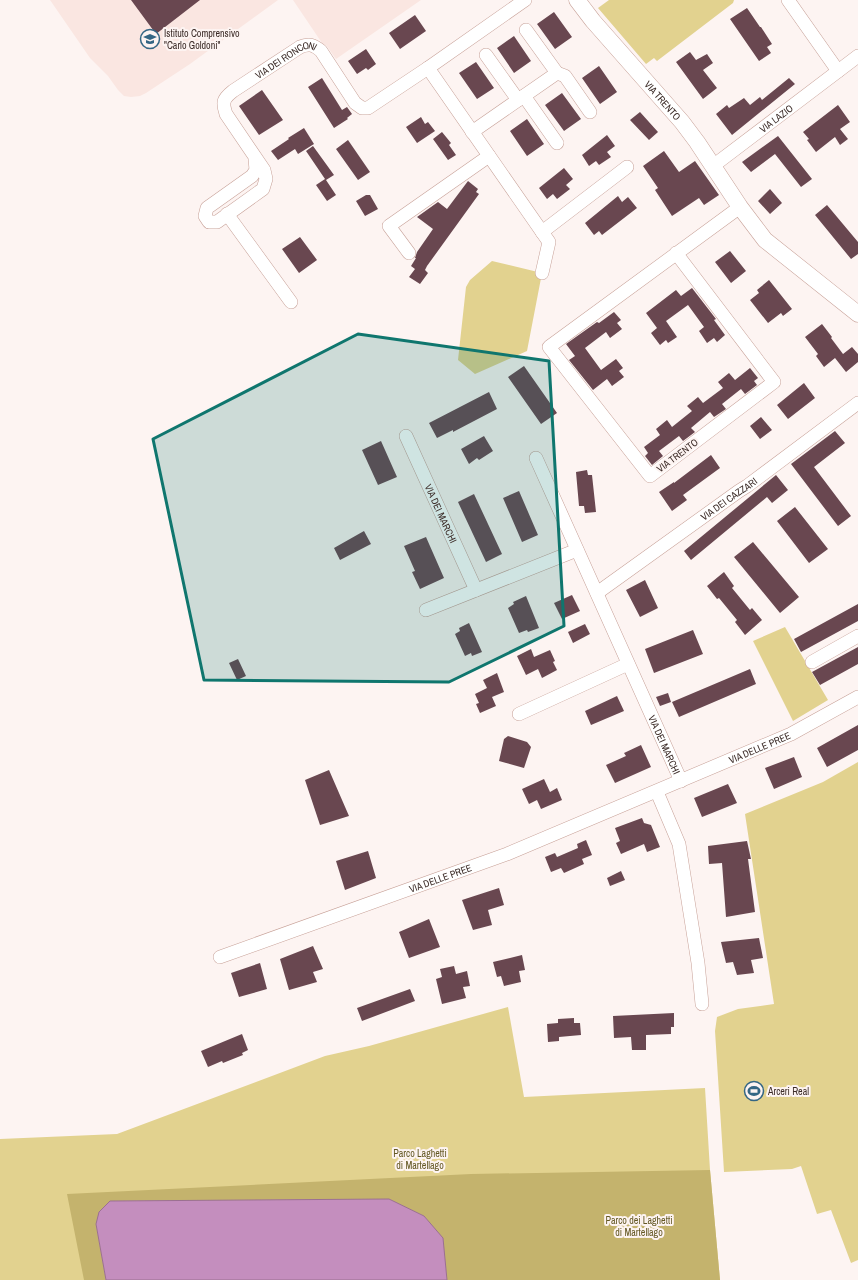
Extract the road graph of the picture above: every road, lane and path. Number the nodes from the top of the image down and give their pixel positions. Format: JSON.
{"nodes":[{"id":1,"x":525,"y":0,"type":"edge"},
{"id":2,"x":577,"y":0,"type":"edge"},
{"id":3,"x":788,"y":0,"type":"edge"},
{"id":4,"x":526,"y":30,"type":"dead end"},
{"id":5,"x":486,"y":55,"type":"dead end"},
{"id":6,"x":858,"y":56,"type":"edge"},
{"id":7,"x":428,"y":68,"type":"junction"},
{"id":8,"x":838,"y":71,"type":"junction"},
{"id":9,"x":556,"y":72,"type":"junction"},
{"id":10,"x":521,"y":98,"type":"junction"},
{"id":11,"x":590,"y":112,"type":"dead end"},
{"id":12,"x":472,"y":132,"type":"junction"},
{"id":13,"x":557,"y":143,"type":"dead end"},
{"id":14,"x":489,"y":156,"type":"junction"},
{"id":15,"x":255,"y":159,"type":"junction"},
{"id":16,"x":713,"y":166,"type":"junction"},
{"id":17,"x":627,"y":167,"type":"dead end"},
{"id":18,"x":740,"y":207,"type":"junction"},
{"id":19,"x":227,"y":214,"type":"junction"},
{"id":20,"x":542,"y":232,"type":"junction"},
{"id":21,"x":409,"y":253,"type":"dead end"},
{"id":22,"x":676,"y":253,"type":"junction"},
{"id":23,"x":542,"y":273,"type":"dead end"},
{"id":24,"x":291,"y":302,"type":"dead end"},
{"id":25,"x":858,"y":314,"type":"edge"},
{"id":26,"x":858,"y":403,"type":"edge"},
{"id":27,"x":406,"y":436,"type":"dead end"},
{"id":28,"x":536,"y":458,"type":"dead end"},
{"id":29,"x":577,"y":550,"type":"junction"},
{"id":30,"x":476,"y":590,"type":"junction"},
{"id":31,"x":597,"y":593,"type":"junction"},
{"id":32,"x":426,"y":610,"type":"dead end"},
{"id":33,"x":858,"y":636,"type":"edge"},
{"id":34,"x":812,"y":662,"type":"dead end"},
{"id":35,"x":628,"y":664,"type":"junction"},
{"id":36,"x":858,"y":697,"type":"edge"},
{"id":37,"x":519,"y":714,"type":"dead end"},
{"id":38,"x":681,"y":781,"type":"junction"},
{"id":39,"x":657,"y":792,"type":"junction"},
{"id":40,"x":220,"y":957,"type":"dead end"},
{"id":41,"x":702,"y":1004,"type":"dead end"}],
"edges":[{"from":1,"to":7,"type":"street","name":"VIA DEI RONCONI"},
{"from":2,"to":16,"type":"street","name":"VIA TRENTO"},
{"from":3,"to":8,"type":"street"},
{"from":4,"to":9,"type":"street"},
{"from":5,"to":10,"type":"street"},
{"from":6,"to":8,"type":"street","name":"VIA LAZIO"},
{"from":7,"to":12,"type":"street"},
{"from":7,"to":15,"type":"street","name":"VIA DEI RONCONI"},
{"from":8,"to":16,"type":"street","name":"VIA LAZIO"},
{"from":9,"to":10,"type":"street"},
{"from":9,"to":11,"type":"street"},
{"from":10,"to":12,"type":"street"},
{"from":10,"to":13,"type":"street"},
{"from":12,"to":14,"type":"street"},
{"from":14,"to":20,"type":"street"},
{"from":14,"to":21,"type":"street"},
{"from":15,"to":19,"type":"street","name":"VIA DEI RONCONI"},
{"from":15,"to":19,"type":"street","name":"VIA DEI RONCONI"},
{"from":16,"to":18,"type":"street","name":"VIA TRENTO"},
{"from":17,"to":20,"type":"street"},
{"from":18,"to":22,"type":"street","name":"VIA TRENTO"},
{"from":18,"to":25,"type":"street","name":"VIA TRENTO"},
{"from":19,"to":24,"type":"street"},
{"from":20,"to":23,"type":"street"},
{"from":22,"to":22,"type":"street","name":"VIA TRENTO"},
{"from":26,"to":31,"type":"street","name":"VIA DEI CAZZARI"},
{"from":27,"to":30,"type":"street","name":"VIA DEI MARCHI"},
{"from":28,"to":29,"type":"street","name":"VIA DEI MARCHI"},
{"from":29,"to":30,"type":"street"},
{"from":29,"to":31,"type":"street","name":"VIA DEI MARCHI"},
{"from":30,"to":32,"type":"street"},
{"from":31,"to":35,"type":"street","name":"VIA DEI MARCHI"},
{"from":33,"to":34,"type":"street"},
{"from":35,"to":37,"type":"street"},
{"from":35,"to":38,"type":"street","name":"VIA DEI MARCHI"},
{"from":36,"to":38,"type":"street","name":"VIA DELLE PREE"},
{"from":38,"to":39,"type":"street","name":"VIA DELLE PREE"},
{"from":39,"to":40,"type":"street","name":"VIA DELLE PREE"},
{"from":39,"to":41,"type":"street"}]}
